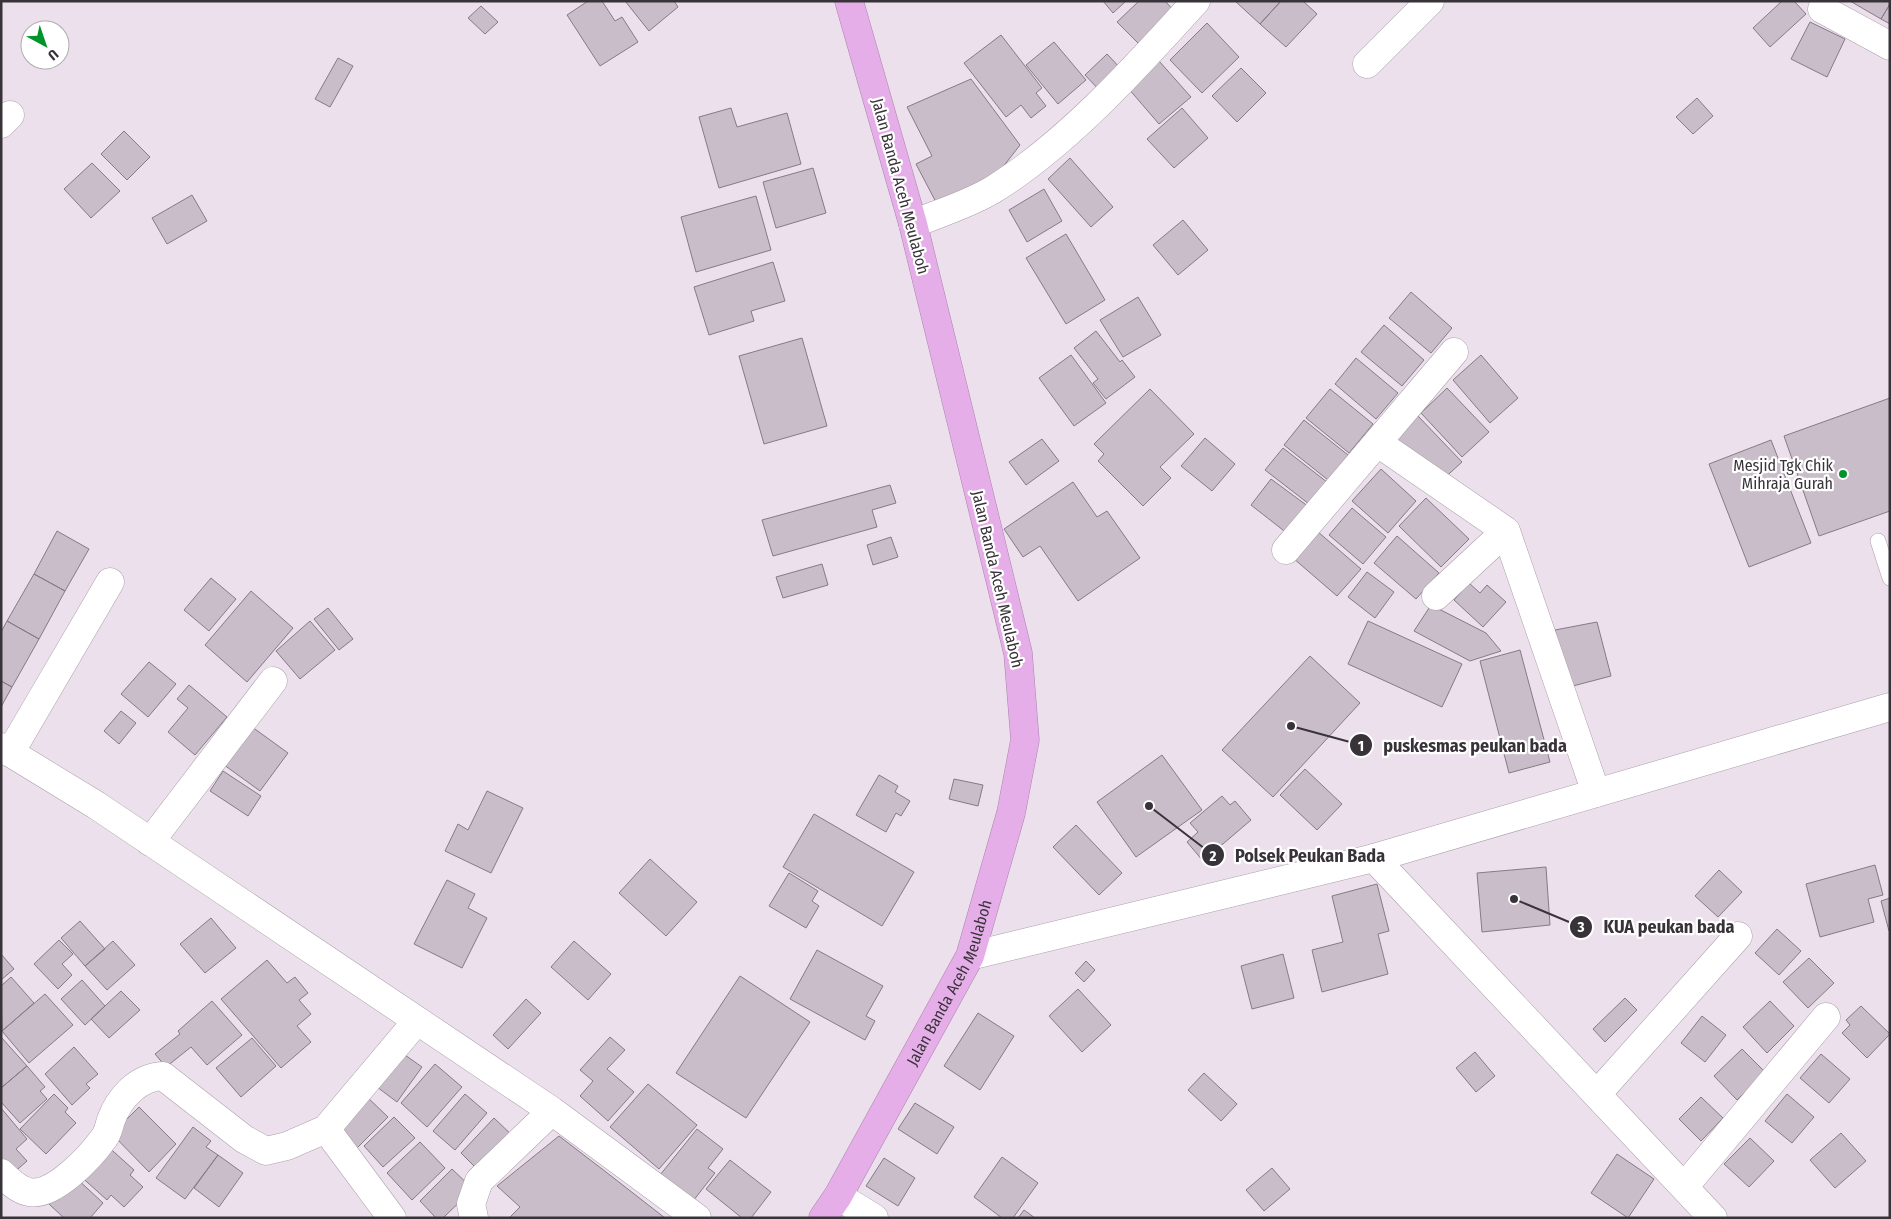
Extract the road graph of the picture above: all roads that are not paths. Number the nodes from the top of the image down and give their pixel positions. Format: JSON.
{"nodes":[{"id":1,"x":849,"y":1,"type":"edge"},
{"id":2,"x":1196,"y":1,"type":"edge"},
{"id":3,"x":1430,"y":1,"type":"edge"},
{"id":4,"x":1822,"y":10,"type":"dead end"},
{"id":5,"x":1890,"y":46,"type":"edge"},
{"id":6,"x":1367,"y":64,"type":"dead end"},
{"id":7,"x":913,"y":224,"type":"junction"},
{"id":8,"x":1454,"y":352,"type":"dead end"},
{"id":9,"x":1378,"y":442,"type":"junction"},
{"id":10,"x":1506,"y":531,"type":"junction"},
{"id":11,"x":1878,"y":541,"type":"dead end"},
{"id":12,"x":1286,"y":550,"type":"dead end"},
{"id":13,"x":1890,"y":578,"type":"edge"},
{"id":14,"x":110,"y":582,"type":"dead end"},
{"id":15,"x":1436,"y":596,"type":"dead end"},
{"id":16,"x":272,"y":681,"type":"dead end"},
{"id":17,"x":1890,"y":708,"type":"edge"},
{"id":18,"x":6,"y":750,"type":"edge"},
{"id":19,"x":1596,"y":794,"type":"junction"},
{"id":20,"x":150,"y":842,"type":"junction"},
{"id":21,"x":1374,"y":858,"type":"junction"},
{"id":22,"x":1738,"y":936,"type":"dead end"},
{"id":23,"x":970,"y":956,"type":"junction"},
{"id":24,"x":1826,"y":1017,"type":"dead end"},
{"id":25,"x":416,"y":1022,"type":"junction"},
{"id":26,"x":1597,"y":1094,"type":"junction"},
{"id":27,"x":552,"y":1111,"type":"junction"},
{"id":28,"x":326,"y":1129,"type":"junction"},
{"id":29,"x":1,"y":1173,"type":"edge"},
{"id":30,"x":1684,"y":1187,"type":"junction"},
{"id":31,"x":830,"y":1207,"type":"edge"},
{"id":32,"x":392,"y":1218,"type":"edge"},
{"id":33,"x":474,"y":1218,"type":"edge"},
{"id":34,"x":697,"y":1218,"type":"edge"},
{"id":35,"x":874,"y":1218,"type":"edge"},
{"id":36,"x":1714,"y":1218,"type":"edge"}],
"edges":[{"from":1,"to":7,"type":"highway","name":"Jalan Banda Aceh Meulaboh"},
{"from":2,"to":7,"type":"street"},
{"from":3,"to":6,"type":"street"},
{"from":4,"to":5,"type":"street"},
{"from":7,"to":23,"type":"highway","name":"Jalan Banda Aceh Meulaboh"},
{"from":8,"to":9,"type":"street"},
{"from":9,"to":10,"type":"street"},
{"from":9,"to":12,"type":"street"},
{"from":10,"to":15,"type":"street"},
{"from":10,"to":19,"type":"street"},
{"from":11,"to":13,"type":"lane"},
{"from":14,"to":18,"type":"street"},
{"from":16,"to":20,"type":"street"},
{"from":17,"to":19,"type":"street"},
{"from":18,"to":20,"type":"street"},
{"from":19,"to":21,"type":"street"},
{"from":20,"to":25,"type":"street"},
{"from":21,"to":23,"type":"street"},
{"from":21,"to":26,"type":"street"},
{"from":22,"to":26,"type":"street"},
{"from":23,"to":31,"type":"highway","name":"Jalan Banda Aceh Meulaboh"},
{"from":24,"to":30,"type":"street"},
{"from":25,"to":27,"type":"street"},
{"from":25,"to":28,"type":"street"},
{"from":26,"to":30,"type":"street"},
{"from":27,"to":33,"type":"street"},
{"from":27,"to":34,"type":"street"},
{"from":28,"to":29,"type":"street"},
{"from":28,"to":32,"type":"street"},
{"from":30,"to":36,"type":"street"},
{"from":31,"to":35,"type":"street"}]}
